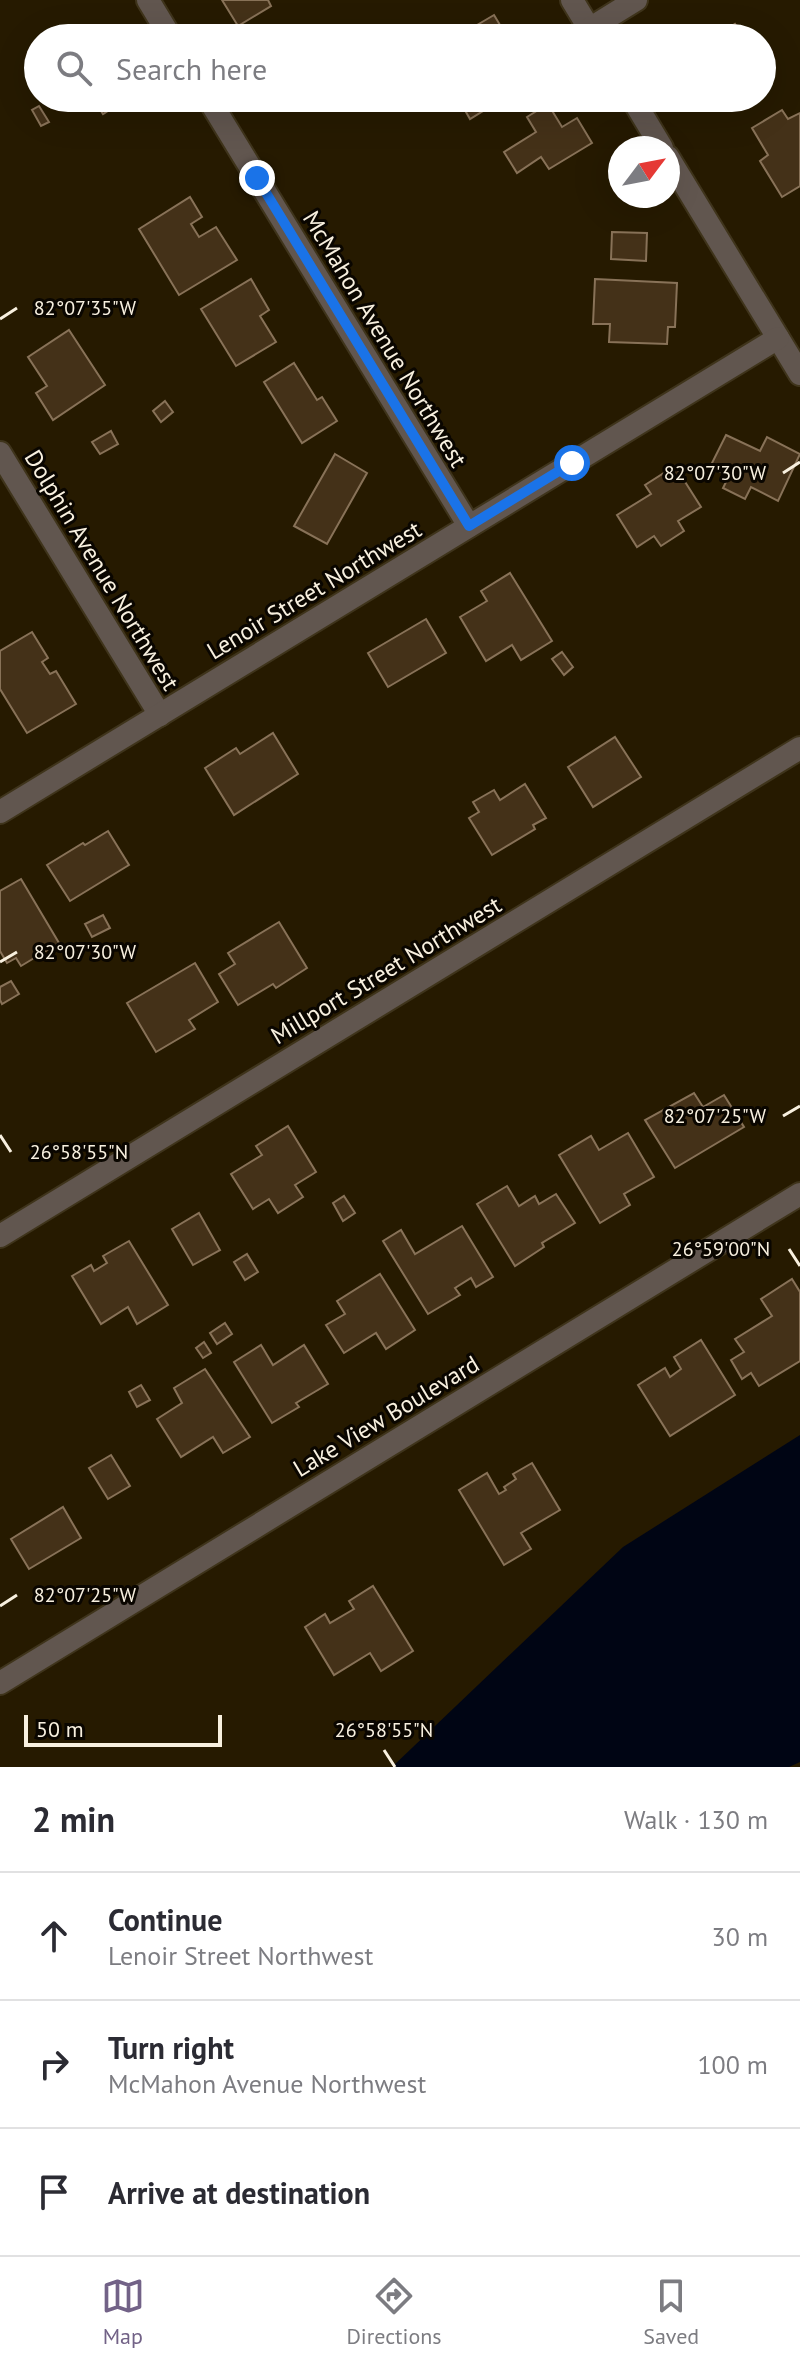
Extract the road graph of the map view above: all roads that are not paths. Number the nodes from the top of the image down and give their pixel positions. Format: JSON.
{"nodes":[{"id":1,"x":148,"y":0,"type":"edge"},
{"id":2,"x":572,"y":0,"type":"edge"},
{"id":3,"x":636,"y":0,"type":"edge"},
{"id":4,"x":163,"y":24,"type":"edge"},
{"id":5,"x":587,"y":24,"type":"edge"},
{"id":6,"x":604,"y":24,"type":"edge"},
{"id":7,"x":217,"y":112,"type":"edge"},
{"id":8,"x":640,"y":112,"type":"edge"},
{"id":9,"x":655,"y":136,"type":"edge"},
{"id":10,"x":680,"y":177,"type":"edge"},
{"id":11,"x":778,"y":338,"type":"junction"},
{"id":12,"x":800,"y":374,"type":"edge"},
{"id":13,"x":0,"y":453,"type":"edge"},
{"id":14,"x":469,"y":526,"type":"junction"},
{"id":15,"x":160,"y":715,"type":"junction"},
{"id":16,"x":800,"y":748,"type":"edge"},
{"id":17,"x":0,"y":812,"type":"edge"},
{"id":18,"x":800,"y":1194,"type":"edge"},
{"id":19,"x":0,"y":1236,"type":"edge"},
{"id":20,"x":0,"y":1683,"type":"edge"}],
"edges":[{"from":1,"to":4,"type":"street"},
{"from":2,"to":5,"type":"street"},
{"from":3,"to":6,"type":"street"},
{"from":7,"to":14,"type":"street","name":"McMahon Avenue Northwest"},
{"from":8,"to":9,"type":"street"},
{"from":10,"to":11,"type":"street"},
{"from":11,"to":12,"type":"street"},
{"from":11,"to":14,"type":"street","name":"Lenoir Street Northwest"},
{"from":13,"to":15,"type":"street","name":"Dolphin Avenue Northwest"},
{"from":14,"to":15,"type":"street","name":"Lenoir Street Northwest"},
{"from":15,"to":17,"type":"street","name":"Lenoir Street Northwest"},
{"from":16,"to":19,"type":"street","name":"Millport Street Northwest"},
{"from":18,"to":20,"type":"street","name":"Lake View Boulevard"}]}
